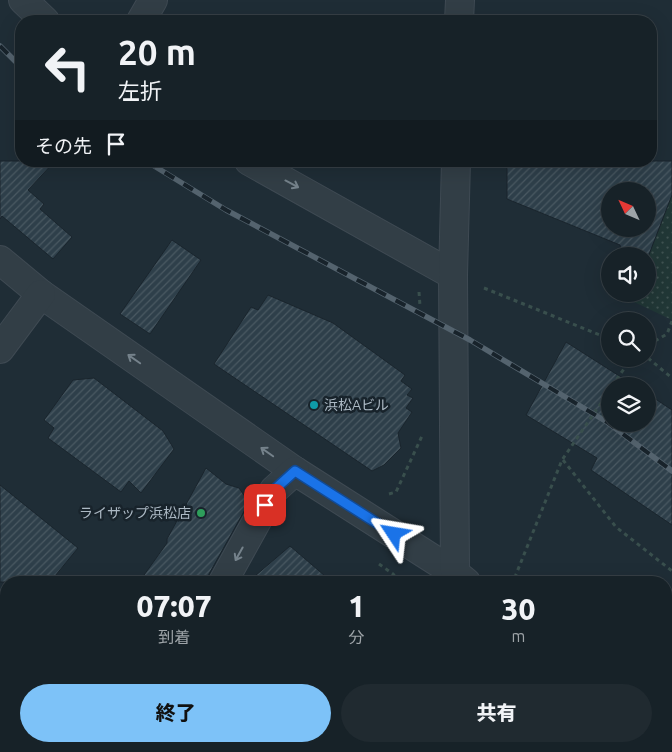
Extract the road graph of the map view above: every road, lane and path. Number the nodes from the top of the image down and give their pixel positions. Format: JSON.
{"nodes":[{"id":1,"x":23,"y":0,"type":"edge"},
{"id":2,"x":153,"y":0,"type":"edge"},
{"id":3,"x":460,"y":0,"type":"edge"},
{"id":4,"x":39,"y":15,"type":"edge"},
{"id":5,"x":144,"y":15,"type":"edge"},
{"id":6,"x":459,"y":15,"type":"edge"},
{"id":7,"x":260,"y":167,"type":"edge"},
{"id":8,"x":456,"y":167,"type":"edge"},
{"id":9,"x":0,"y":260,"type":"edge"},
{"id":10,"x":453,"y":275,"type":"junction"},
{"id":11,"x":419,"y":283,"type":"dead end"},
{"id":12,"x":42,"y":294,"type":"junction"},
{"id":13,"x":420,"y":312,"type":"dead end"},
{"id":14,"x":672,"y":321,"type":"edge"},
{"id":15,"x":601,"y":335,"type":"edge"},
{"id":16,"x":656,"y":340,"type":"edge"},
{"id":17,"x":0,"y":349,"type":"edge"},
{"id":18,"x":656,"y":365,"type":"edge"},
{"id":19,"x":672,"y":378,"type":"edge"},
{"id":20,"x":601,"y":402,"type":"edge"},
{"id":21,"x":594,"y":412,"type":"junction"},
{"id":22,"x":601,"y":415,"type":"edge"},
{"id":23,"x":423,"y":434,"type":"dead end"},
{"id":24,"x":562,"y":460,"type":"junction"},
{"id":25,"x":295,"y":471,"type":"junction"},
{"id":26,"x":387,"y":495,"type":"dead end"},
{"id":27,"x":672,"y":571,"type":"edge"},
{"id":28,"x":226,"y":576,"type":"edge"},
{"id":29,"x":454,"y":576,"type":"edge"},
{"id":30,"x":459,"y":576,"type":"edge"},
{"id":31,"x":514,"y":576,"type":"edge"}],
"edges":[{"from":1,"to":4,"type":"street"},
{"from":2,"to":5,"type":"street"},
{"from":3,"to":6,"type":"street"},
{"from":7,"to":10,"type":"street","one_way":true},
{"from":8,"to":10,"type":"street"},
{"from":9,"to":12,"type":"street"},
{"from":10,"to":15,"type":"path"},
{"from":10,"to":30,"type":"street"},
{"from":11,"to":13,"type":"path"},
{"from":12,"to":17,"type":"street"},
{"from":25,"to":12,"type":"street","one_way":true},
{"from":14,"to":16,"type":"path"},
{"from":18,"to":19,"type":"path"},
{"from":20,"to":21,"type":"path"},
{"from":21,"to":22,"type":"path"},
{"from":21,"to":24,"type":"path"},
{"from":23,"to":26,"type":"path"},
{"from":24,"to":27,"type":"path"},
{"from":24,"to":31,"type":"path"},
{"from":25,"to":28,"type":"street","one_way":true},
{"from":25,"to":29,"type":"street"}]}
